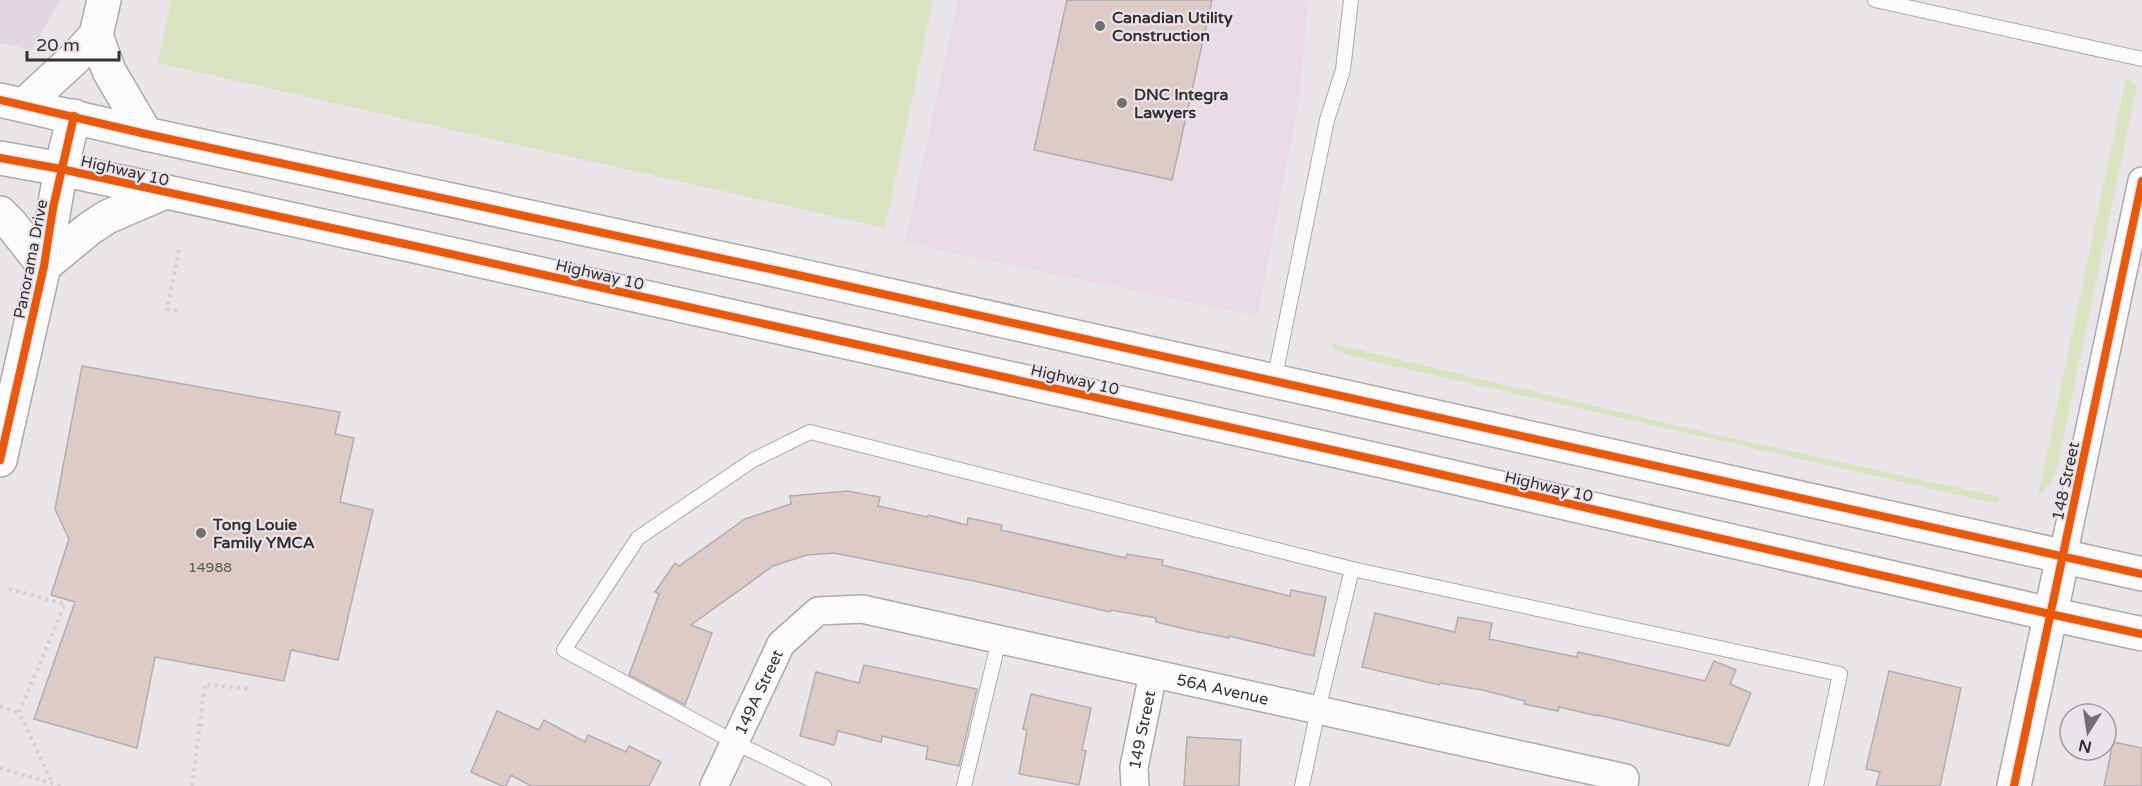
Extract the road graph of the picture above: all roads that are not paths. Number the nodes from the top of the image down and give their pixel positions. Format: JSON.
{"nodes":[{"id":1,"x":104,"y":0,"type":"edge"},
{"id":2,"x":1352,"y":0,"type":"edge"},
{"id":3,"x":1875,"y":0,"type":"edge"},
{"id":4,"x":96,"y":35,"type":"junction"},
{"id":5,"x":2142,"y":59,"type":"edge"},
{"id":6,"x":12,"y":102,"type":"edge"},
{"id":7,"x":74,"y":116,"type":"junction"},
{"id":8,"x":146,"y":134,"type":"junction"},
{"id":9,"x":0,"y":158,"type":"edge"},
{"id":10,"x":61,"y":169,"type":"junction"},
{"id":11,"x":2142,"y":181,"type":"edge"},
{"id":12,"x":163,"y":193,"type":"junction"},
{"id":13,"x":0,"y":213,"type":"edge"},
{"id":14,"x":44,"y":266,"type":"junction"},
{"id":15,"x":1274,"y":381,"type":"junction"},
{"id":16,"x":0,"y":460,"type":"edge"},
{"id":17,"x":2063,"y":556,"type":"junction"},
{"id":18,"x":1352,"y":569,"type":"junction"},
{"id":19,"x":2142,"y":574,"type":"edge"},
{"id":20,"x":818,"y":611,"type":"joint"},
{"id":21,"x":2050,"y":614,"type":"junction"},
{"id":22,"x":2142,"y":634,"type":"edge"},
{"id":23,"x":999,"y":640,"type":"junction"},
{"id":24,"x":1153,"y":674,"type":"junction"},
{"id":25,"x":1318,"y":710,"type":"junction"},
{"id":26,"x":734,"y":742,"type":"junction"},
{"id":27,"x":1624,"y":782,"type":"edge"},
{"id":28,"x":714,"y":786,"type":"edge"},
{"id":29,"x":824,"y":786,"type":"edge"},
{"id":30,"x":964,"y":786,"type":"edge"},
{"id":31,"x":1136,"y":786,"type":"edge"},
{"id":32,"x":1302,"y":786,"type":"edge"},
{"id":33,"x":1816,"y":786,"type":"edge"},
{"id":34,"x":2014,"y":786,"type":"edge"}],
"edges":[{"from":1,"to":4,"type":"main road"},
{"from":2,"to":15,"type":"lane"},
{"from":3,"to":5,"type":"lane"},
{"from":4,"to":6,"type":"main road"},
{"from":4,"to":8,"type":"main road"},
{"from":6,"to":7,"type":"main road"},
{"from":7,"to":8,"type":"main road"},
{"from":7,"to":10,"type":"main road","name":"Panorama Drive"},
{"from":8,"to":15,"type":"main road"},
{"from":9,"to":10,"type":"main road","name":"Highway 10"},
{"from":10,"to":12,"type":"main road","name":"Highway 10"},
{"from":10,"to":14,"type":"main road","name":"Panorama Drive"},
{"from":11,"to":17,"type":"street","name":"148 Street"},
{"from":12,"to":14,"type":"main road"},
{"from":12,"to":21,"type":"main road","name":"Highway 10"},
{"from":13,"to":14,"type":"main road"},
{"from":14,"to":16,"type":"main road","name":"Panorama Drive"},
{"from":15,"to":17,"type":"main road"},
{"from":17,"to":19,"type":"main road"},
{"from":17,"to":21,"type":"main road","name":"148 Street"},
{"from":18,"to":25,"type":"lane"},
{"from":18,"to":26,"type":"lane"},
{"from":18,"to":33,"type":"lane"},
{"from":20,"to":23,"type":"street","name":"56A Avenue"},
{"from":20,"to":26,"type":"street","name":"149A Street"},
{"from":21,"to":22,"type":"main road","name":"Highway 10"},
{"from":21,"to":34,"type":"main road","name":"148 Street"},
{"from":23,"to":24,"type":"street","name":"56A Avenue"},
{"from":23,"to":30,"type":"lane"},
{"from":24,"to":25,"type":"street","name":"56A Avenue"},
{"from":24,"to":31,"type":"street","name":"149 Street"},
{"from":25,"to":27,"type":"street","name":"56A Avenue"},
{"from":25,"to":32,"type":"lane"},
{"from":26,"to":28,"type":"street","name":"149A Street"},
{"from":26,"to":29,"type":"lane"}]}
